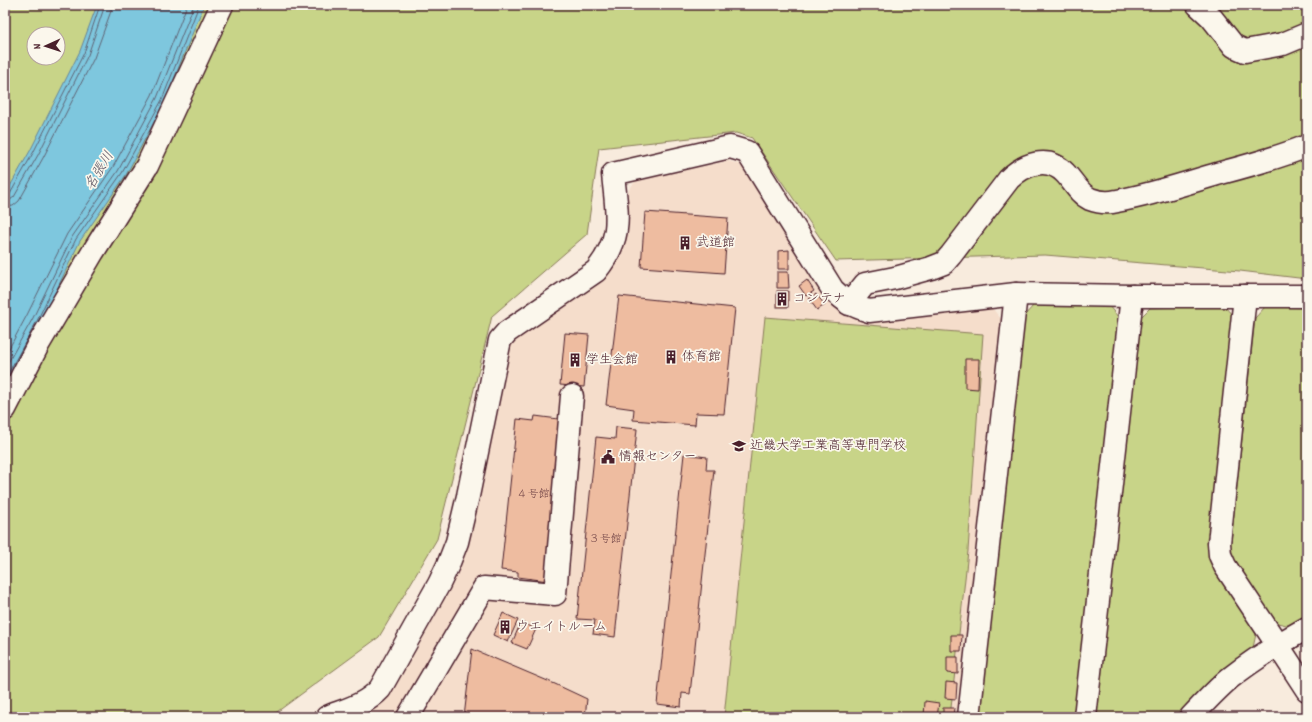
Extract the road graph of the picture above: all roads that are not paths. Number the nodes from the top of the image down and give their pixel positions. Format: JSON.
{"nodes":[{"id":1,"x":222,"y":5,"type":"edge"},
{"id":2,"x":1198,"y":5,"type":"edge"},
{"id":3,"x":1307,"y":34,"type":"edge"},
{"id":4,"x":1307,"y":146,"type":"edge"},
{"id":5,"x":1016,"y":294,"type":"junction"},
{"id":6,"x":1132,"y":296,"type":"junction"},
{"id":7,"x":1245,"y":296,"type":"junction"},
{"id":8,"x":1307,"y":296,"type":"edge"},
{"id":9,"x":850,"y":304,"type":"junction"},
{"id":10,"x":572,"y":396,"type":"dead end"},
{"id":11,"x":5,"y":409,"type":"edge"},
{"id":12,"x":1307,"y":628,"type":"edge"},
{"id":13,"x":1277,"y":644,"type":"junction"},
{"id":14,"x":1307,"y":690,"type":"edge"},
{"id":15,"x":327,"y":717,"type":"edge"},
{"id":16,"x":408,"y":717,"type":"edge"},
{"id":17,"x":969,"y":717,"type":"edge"},
{"id":18,"x":1085,"y":717,"type":"edge"},
{"id":19,"x":1191,"y":717,"type":"edge"}],
"edges":[{"from":1,"to":11,"type":"street"},
{"from":2,"to":3,"type":"street"},
{"from":4,"to":9,"type":"street"},
{"from":5,"to":6,"type":"street"},
{"from":5,"to":9,"type":"street"},
{"from":5,"to":17,"type":"street"},
{"from":6,"to":7,"type":"street"},
{"from":6,"to":18,"type":"street"},
{"from":7,"to":8,"type":"street"},
{"from":7,"to":13,"type":"street"},
{"from":9,"to":15,"type":"street"},
{"from":10,"to":16,"type":"street"},
{"from":12,"to":13,"type":"street"},
{"from":13,"to":14,"type":"street"},
{"from":13,"to":19,"type":"street"}]}
